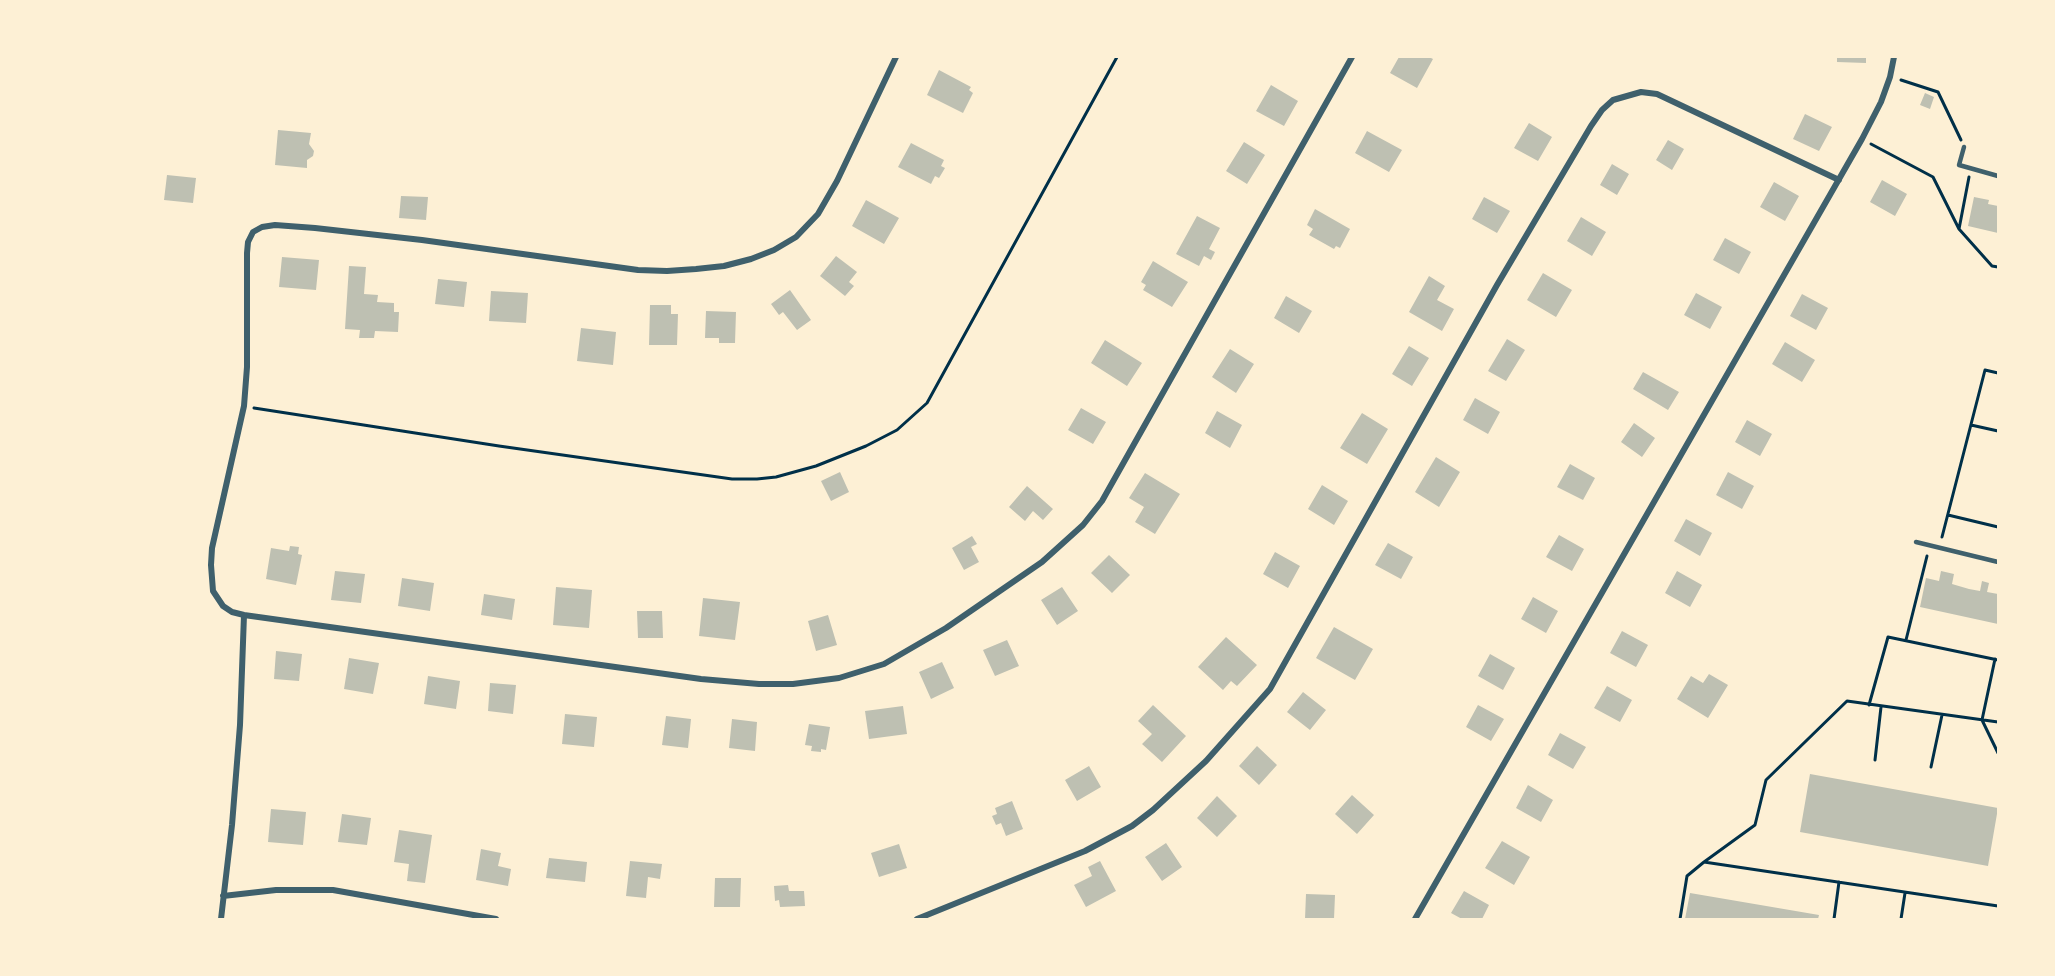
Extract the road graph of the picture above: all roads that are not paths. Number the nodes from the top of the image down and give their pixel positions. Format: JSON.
{"nodes":[{"id":1,"x":896,"y":57,"type":"edge"},
{"id":2,"x":1352,"y":57,"type":"edge"},
{"id":3,"x":1894,"y":57,"type":"edge"},
{"id":4,"x":1964,"y":147,"type":"road end"},
{"id":5,"x":1998,"y":176,"type":"edge"},
{"id":6,"x":1839,"y":180,"type":"junction"},
{"id":7,"x":1916,"y":542,"type":"dead end"},
{"id":8,"x":1998,"y":562,"type":"edge"},
{"id":9,"x":244,"y":615,"type":"junction"},
{"id":10,"x":223,"y":896,"type":"junction"},
{"id":11,"x":221,"y":919,"type":"edge"},
{"id":12,"x":496,"y":919,"type":"edge"},
{"id":13,"x":917,"y":919,"type":"edge"},
{"id":14,"x":1415,"y":919,"type":"edge"}],
"edges":[{"from":1,"to":9,"type":"street"},
{"from":2,"to":9,"type":"street"},
{"from":3,"to":6,"type":"street"},
{"from":4,"to":5,"type":"lane"},
{"from":6,"to":13,"type":"street"},
{"from":6,"to":14,"type":"street"},
{"from":7,"to":8,"type":"lane"},
{"from":9,"to":10,"type":"street"},
{"from":10,"to":11,"type":"street"},
{"from":10,"to":12,"type":"street"}]}
